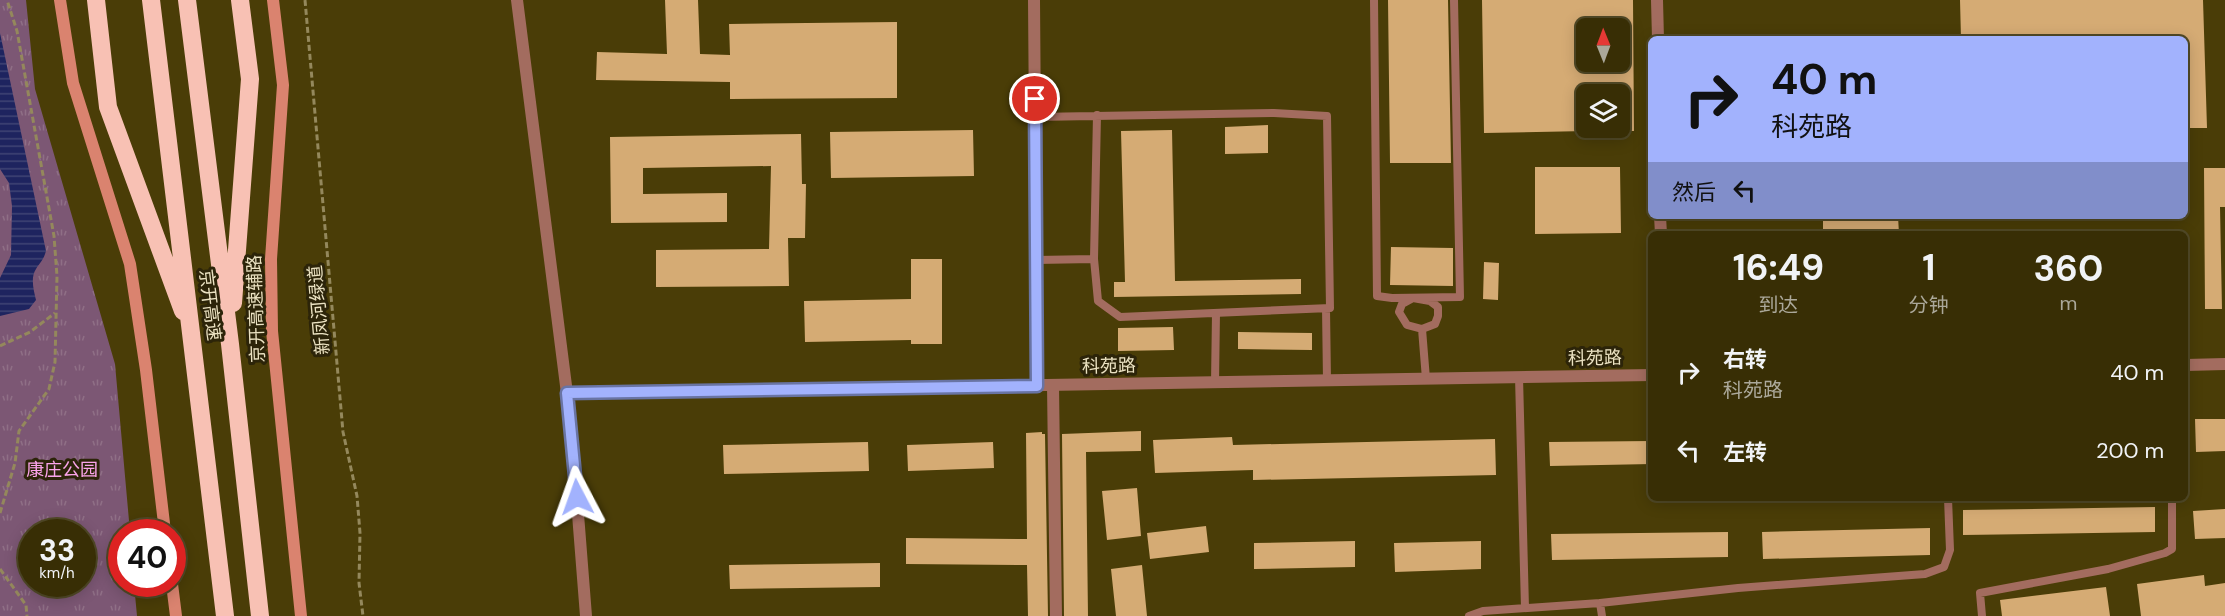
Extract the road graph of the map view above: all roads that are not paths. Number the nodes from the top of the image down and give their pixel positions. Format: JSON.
{"nodes":[{"id":1,"x":60,"y":0,"type":"edge"},
{"id":2,"x":96,"y":0,"type":"edge"},
{"id":3,"x":151,"y":0,"type":"edge"},
{"id":4,"x":187,"y":0,"type":"edge"},
{"id":5,"x":240,"y":0,"type":"edge"},
{"id":6,"x":273,"y":0,"type":"edge"},
{"id":7,"x":517,"y":0,"type":"edge"},
{"id":8,"x":1034,"y":0,"type":"edge"},
{"id":9,"x":1374,"y":0,"type":"edge"},
{"id":10,"x":1454,"y":0,"type":"edge"},
{"id":11,"x":1657,"y":0,"type":"edge"},
{"id":12,"x":1658,"y":36,"type":"edge"},
{"id":13,"x":1097,"y":116,"type":"junction"},
{"id":14,"x":1035,"y":117,"type":"junction"},
{"id":15,"x":1094,"y":259,"type":"junction"},
{"id":16,"x":1036,"y":260,"type":"junction"},
{"id":17,"x":1413,"y":298,"type":"junction"},
{"id":18,"x":1326,"y":309,"type":"junction"},
{"id":19,"x":1215,"y":313,"type":"junction"},
{"id":20,"x":1422,"y":329,"type":"junction"},
{"id":21,"x":194,"y":342,"type":"junction"},
{"id":22,"x":230,"y":344,"type":"junction"},
{"id":23,"x":2225,"y":364,"type":"edge"},
{"id":24,"x":2188,"y":365,"type":"edge"},
{"id":25,"x":1648,"y":375,"type":"edge"},
{"id":26,"x":1519,"y":377,"type":"junction"},
{"id":27,"x":1426,"y":379,"type":"junction"},
{"id":28,"x":1327,"y":381,"type":"junction"},
{"id":29,"x":1215,"y":383,"type":"junction"},
{"id":30,"x":1037,"y":386,"type":"junction"},
{"id":31,"x":1053,"y":386,"type":"junction"},
{"id":32,"x":567,"y":393,"type":"junction"},
{"id":33,"x":1948,"y":501,"type":"edge"},
{"id":34,"x":2172,"y":501,"type":"edge"},
{"id":35,"x":163,"y":519,"type":"edge"},
{"id":36,"x":174,"y":597,"type":"edge"},
{"id":37,"x":1600,"y":603,"type":"junction"},
{"id":38,"x":1525,"y":608,"type":"junction"},
{"id":39,"x":176,"y":616,"type":"edge"},
{"id":40,"x":225,"y":616,"type":"edge"},
{"id":41,"x":260,"y":616,"type":"edge"},
{"id":42,"x":301,"y":616,"type":"edge"},
{"id":43,"x":586,"y":616,"type":"edge"},
{"id":44,"x":1056,"y":616,"type":"edge"},
{"id":45,"x":1469,"y":616,"type":"edge"},
{"id":46,"x":1602,"y":616,"type":"edge"},
{"id":47,"x":1982,"y":616,"type":"edge"}],
"edges":[{"from":1,"to":35,"type":"main road"},
{"from":2,"to":21,"type":"highway"},
{"from":3,"to":21,"type":"highway","name":"京开高速"},
{"from":4,"to":22,"type":"highway","name":"京开高速"},
{"from":5,"to":22,"type":"highway"},
{"from":6,"to":42,"type":"main road","name":"京开高速辅路"},
{"from":7,"to":32,"type":"street"},
{"from":8,"to":14,"type":"street"},
{"from":9,"to":17,"type":"lane"},
{"from":10,"to":17,"type":"lane"},
{"from":11,"to":12,"type":"street"},
{"from":13,"to":14,"type":"lane"},
{"from":13,"to":15,"type":"lane"},
{"from":13,"to":18,"type":"lane"},
{"from":14,"to":16,"type":"street"},
{"from":15,"to":16,"type":"lane"},
{"from":15,"to":19,"type":"lane"},
{"from":16,"to":30,"type":"street"},
{"from":17,"to":20,"type":"lane"},
{"from":17,"to":20,"type":"lane"},
{"from":18,"to":19,"type":"lane"},
{"from":18,"to":28,"type":"lane"},
{"from":19,"to":29,"type":"lane"},
{"from":20,"to":27,"type":"lane"},
{"from":21,"to":40,"type":"highway","name":"京开高速"},
{"from":22,"to":41,"type":"highway","name":"京开高速"},
{"from":23,"to":24,"type":"street"},
{"from":25,"to":26,"type":"street","name":"科苑路"},
{"from":26,"to":27,"type":"street","name":"科苑路"},
{"from":26,"to":38,"type":"lane"},
{"from":27,"to":28,"type":"street","name":"科苑路"},
{"from":28,"to":29,"type":"street","name":"科苑路"},
{"from":29,"to":31,"type":"street","name":"科苑路"},
{"from":30,"to":31,"type":"street","name":"科苑路"},
{"from":30,"to":32,"type":"street","name":"科苑路"},
{"from":31,"to":44,"type":"street"},
{"from":32,"to":43,"type":"street"},
{"from":33,"to":37,"type":"lane"},
{"from":34,"to":47,"type":"lane"},
{"from":36,"to":39,"type":"main road"},
{"from":37,"to":38,"type":"lane"},
{"from":37,"to":46,"type":"lane"},
{"from":38,"to":45,"type":"lane"}]}
